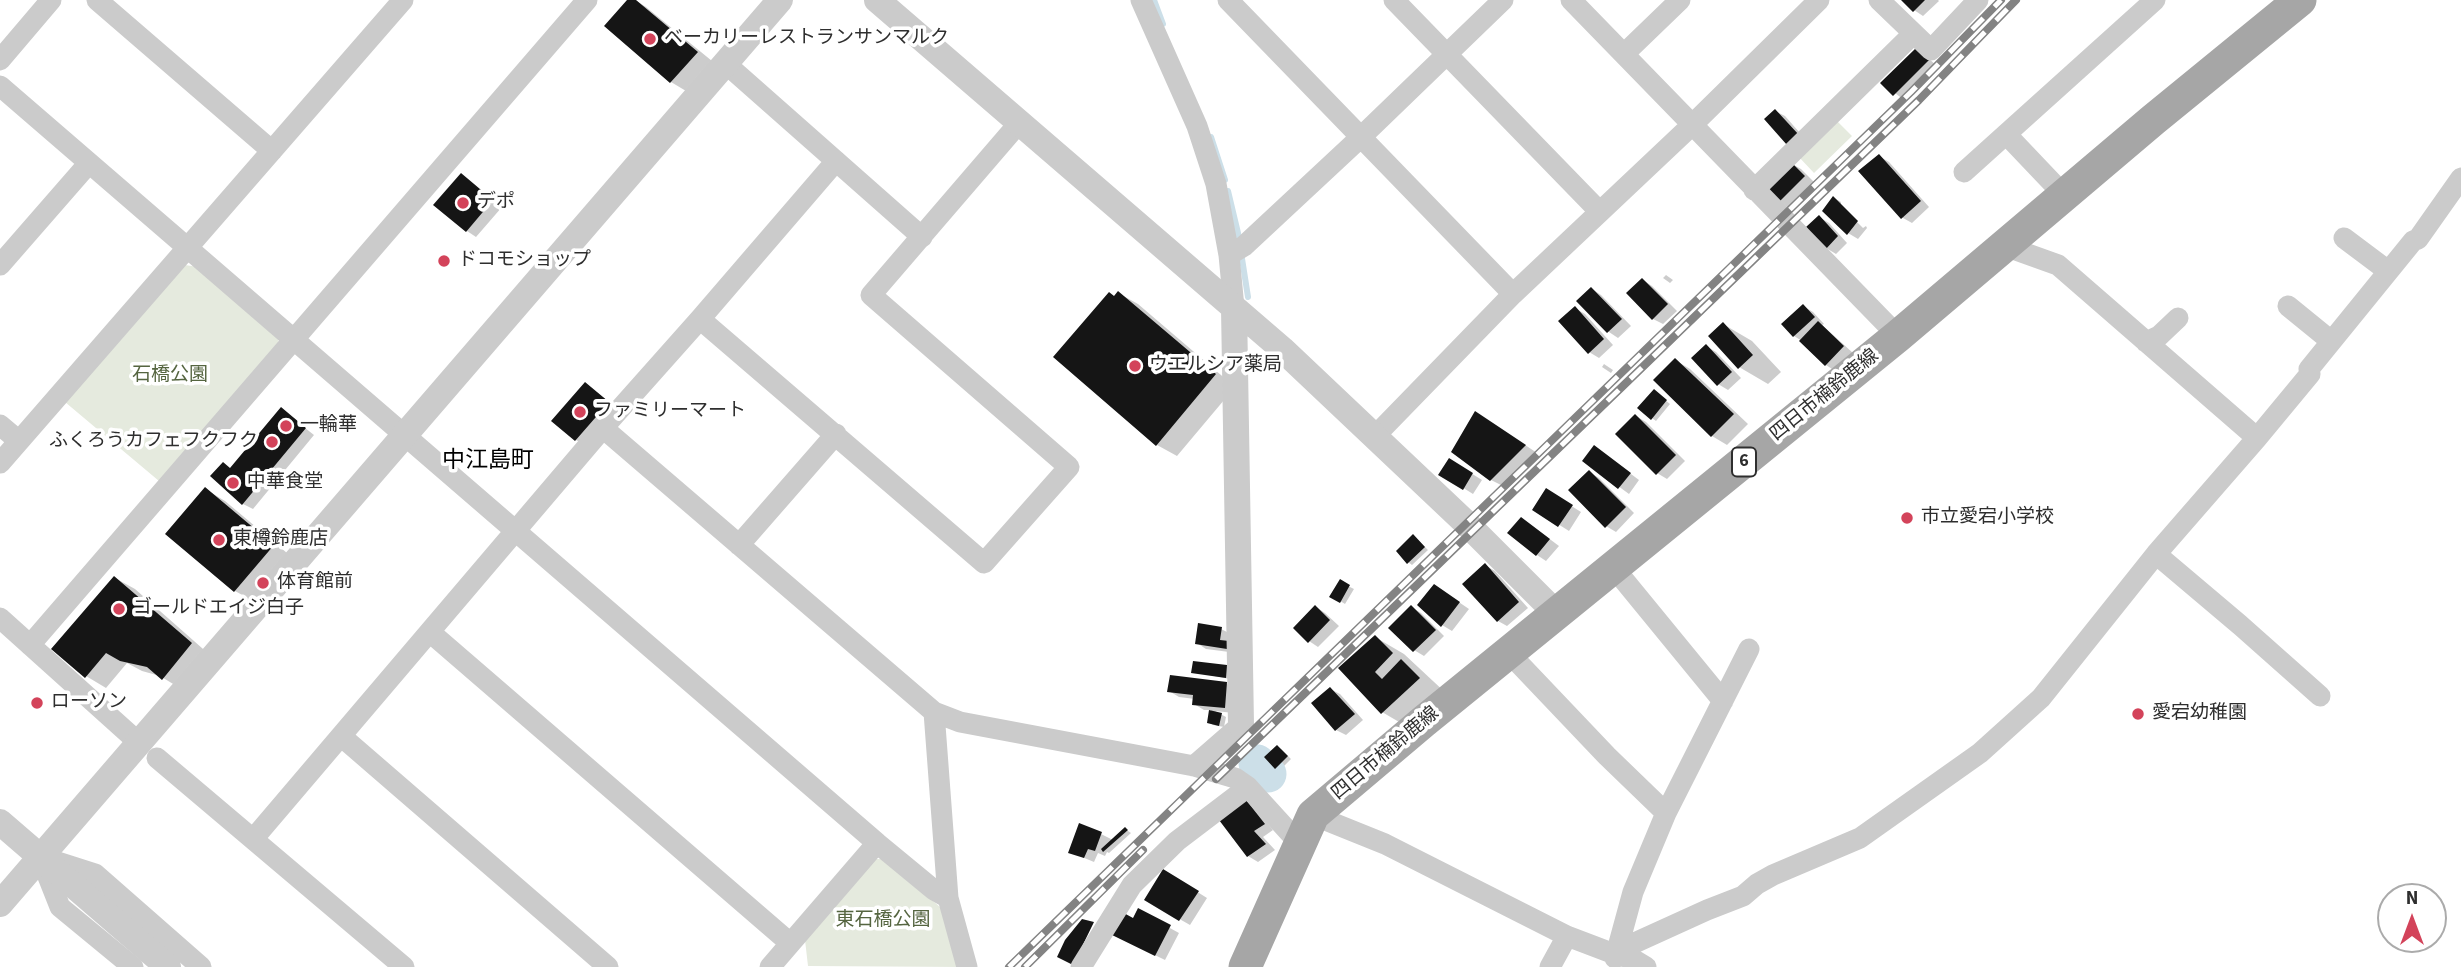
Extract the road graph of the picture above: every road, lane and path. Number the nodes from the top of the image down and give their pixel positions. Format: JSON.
{"nodes":[{"id":1,"x":51,"y":0,"type":"edge"},
{"id":2,"x":97,"y":0,"type":"edge"},
{"id":3,"x":403,"y":0,"type":"edge"},
{"id":4,"x":587,"y":0,"type":"edge"},
{"id":5,"x":780,"y":0,"type":"edge"},
{"id":6,"x":877,"y":0,"type":"edge"},
{"id":7,"x":1228,"y":0,"type":"edge"},
{"id":8,"x":1394,"y":0,"type":"edge"},
{"id":9,"x":1503,"y":0,"type":"edge"},
{"id":10,"x":1571,"y":0,"type":"edge"},
{"id":11,"x":1680,"y":0,"type":"edge"},
{"id":12,"x":1819,"y":0,"type":"edge"},
{"id":13,"x":1880,"y":0,"type":"edge"},
{"id":14,"x":1978,"y":0,"type":"edge"},
{"id":15,"x":2155,"y":0,"type":"edge"},
{"id":16,"x":2300,"y":0,"type":"edge"},
{"id":17,"x":1146,"y":3,"type":"edge"},
{"id":18,"x":1913,"y":34,"type":"junction"},
{"id":19,"x":1623,"y":54,"type":"junction"},
{"id":20,"x":1447,"y":55,"type":"junction"},
{"id":21,"x":0,"y":60,"type":"edge"},
{"id":22,"x":726,"y":63,"type":"junction"},
{"id":23,"x":0,"y":86,"type":"edge"},
{"id":24,"x":1019,"y":123,"type":"junction"},
{"id":25,"x":1692,"y":125,"type":"junction"},
{"id":26,"x":2006,"y":134,"type":"junction"},
{"id":27,"x":1362,"y":137,"type":"junction"},
{"id":28,"x":272,"y":151,"type":"junction"},
{"id":29,"x":836,"y":160,"type":"junction"},
{"id":30,"x":89,"y":163,"type":"junction"},
{"id":31,"x":1964,"y":172,"type":"dead end"},
{"id":32,"x":2461,"y":178,"type":"edge"},
{"id":33,"x":1754,"y":190,"type":"junction"},
{"id":34,"x":2064,"y":195,"type":"junction"},
{"id":35,"x":1600,"y":212,"type":"junction"},
{"id":36,"x":922,"y":237,"type":"junction"},
{"id":37,"x":2344,"y":238,"type":"dead end"},
{"id":38,"x":2006,"y":246,"type":"junction"},
{"id":39,"x":188,"y":248,"type":"junction"},
{"id":40,"x":1236,"y":250,"type":"junction"},
{"id":41,"x":0,"y":265,"type":"edge"},
{"id":42,"x":2388,"y":271,"type":"junction"},
{"id":43,"x":1513,"y":294,"type":"junction"},
{"id":44,"x":2288,"y":306,"type":"dead end"},
{"id":45,"x":1234,"y":307,"type":"junction"},
{"id":46,"x":2178,"y":318,"type":"dead end"},
{"id":47,"x":700,"y":319,"type":"junction"},
{"id":48,"x":1898,"y":336,"type":"junction"},
{"id":49,"x":293,"y":340,"type":"junction"},
{"id":50,"x":2331,"y":341,"type":"junction"},
{"id":51,"x":2146,"y":342,"type":"junction"},
{"id":52,"x":0,"y":425,"type":"edge"},
{"id":53,"x":603,"y":428,"type":"junction"},
{"id":54,"x":405,"y":434,"type":"junction"},
{"id":55,"x":836,"y":434,"type":"junction"},
{"id":56,"x":1375,"y":436,"type":"junction"},
{"id":57,"x":2257,"y":438,"type":"junction"},
{"id":58,"x":19,"y":441,"type":"junction"},
{"id":59,"x":0,"y":463,"type":"edge"},
{"id":60,"x":517,"y":531,"type":"junction"},
{"id":61,"x":739,"y":545,"type":"junction"},
{"id":62,"x":2156,"y":554,"type":"junction"},
{"id":63,"x":1614,"y":568,"type":"junction"},
{"id":64,"x":1557,"y":614,"type":"junction"},
{"id":65,"x":0,"y":618,"type":"edge"},
{"id":66,"x":431,"y":633,"type":"junction"},
{"id":67,"x":30,"y":645,"type":"junction"},
{"id":68,"x":1749,"y":649,"type":"dead end"},
{"id":69,"x":1509,"y":653,"type":"junction"},
{"id":70,"x":2320,"y":696,"type":"dead end"},
{"id":71,"x":1723,"y":701,"type":"junction"},
{"id":72,"x":934,"y":712,"type":"junction"},
{"id":73,"x":1241,"y":725,"type":"joint"},
{"id":74,"x":341,"y":736,"type":"junction"},
{"id":75,"x":148,"y":750,"type":"junction"},
{"id":76,"x":1195,"y":766,"type":"junction"},
{"id":77,"x":1248,"y":786,"type":"junction"},
{"id":78,"x":1666,"y":813,"type":"junction"},
{"id":79,"x":0,"y":822,"type":"edge"},
{"id":80,"x":1306,"y":829,"type":"junction"},
{"id":81,"x":254,"y":838,"type":"junction"},
{"id":82,"x":877,"y":843,"type":"junction"},
{"id":83,"x":41,"y":857,"type":"junction"},
{"id":84,"x":948,"y":898,"type":"junction"},
{"id":85,"x":0,"y":904,"type":"edge"},
{"id":86,"x":1567,"y":936,"type":"junction"},
{"id":87,"x":790,"y":943,"type":"junction"},
{"id":88,"x":1614,"y":961,"type":"edge"},
{"id":89,"x":133,"y":967,"type":"edge"},
{"id":90,"x":168,"y":967,"type":"edge"},
{"id":91,"x":201,"y":967,"type":"edge"},
{"id":92,"x":404,"y":967,"type":"edge"},
{"id":93,"x":608,"y":967,"type":"edge"},
{"id":94,"x":770,"y":967,"type":"edge"},
{"id":95,"x":967,"y":967,"type":"edge"},
{"id":96,"x":1081,"y":967,"type":"edge"},
{"id":97,"x":1245,"y":967,"type":"edge"},
{"id":98,"x":1550,"y":967,"type":"edge"},
{"id":99,"x":1646,"y":967,"type":"edge"}],
"edges":[{"from":1,"to":21,"type":"street"},
{"from":2,"to":28,"type":"street"},
{"from":3,"to":28,"type":"street"},
{"from":4,"to":49,"type":"street"},
{"from":5,"to":22,"type":"street"},
{"from":6,"to":24,"type":"street"},
{"from":7,"to":27,"type":"street"},
{"from":8,"to":20,"type":"street"},
{"from":9,"to":20,"type":"street"},
{"from":10,"to":19,"type":"street"},
{"from":11,"to":19,"type":"street"},
{"from":12,"to":25,"type":"street"},
{"from":13,"to":18,"type":"street"},
{"from":14,"to":18,"type":"street"},
{"from":15,"to":26,"type":"street"},
{"from":16,"to":34,"type":"main road","name":"四日市楠鈴鹿線","number":"6"},
{"from":17,"to":40,"type":"street"},
{"from":18,"to":33,"type":"street"},
{"from":19,"to":25,"type":"street"},
{"from":20,"to":27,"type":"street"},
{"from":20,"to":35,"type":"street"},
{"from":22,"to":29,"type":"street"},
{"from":22,"to":54,"type":"street"},
{"from":23,"to":30,"type":"street"},
{"from":24,"to":36,"type":"street"},
{"from":24,"to":45,"type":"street"},
{"from":25,"to":33,"type":"street"},
{"from":25,"to":35,"type":"street"},
{"from":26,"to":31,"type":"street"},
{"from":26,"to":34,"type":"street"},
{"from":27,"to":40,"type":"street"},
{"from":27,"to":43,"type":"street"},
{"from":28,"to":39,"type":"street"},
{"from":29,"to":36,"type":"street"},
{"from":29,"to":47,"type":"street"},
{"from":30,"to":39,"type":"street"},
{"from":30,"to":41,"type":"street"},
{"from":32,"to":42,"type":"street"},
{"from":33,"to":48,"type":"street"},
{"from":34,"to":38,"type":"main road","name":"四日市楠鈴鹿線","number":"6"},
{"from":35,"to":43,"type":"street"},
{"from":36,"to":55,"type":"street"},
{"from":37,"to":42,"type":"street"},
{"from":38,"to":48,"type":"main road","name":"四日市楠鈴鹿線","number":"6"},
{"from":38,"to":51,"type":"street"},
{"from":39,"to":49,"type":"street"},
{"from":39,"to":58,"type":"street"},
{"from":40,"to":45,"type":"street"},
{"from":42,"to":50,"type":"street"},
{"from":43,"to":56,"type":"street"},
{"from":44,"to":50,"type":"street"},
{"from":45,"to":56,"type":"street"},
{"from":45,"to":73,"type":"street"},
{"from":46,"to":51,"type":"street"},
{"from":47,"to":53,"type":"street"},
{"from":47,"to":55,"type":"street"},
{"from":48,"to":63,"type":"main road","name":"四日市楠鈴鹿線","number":"6"},
{"from":49,"to":54,"type":"street"},
{"from":49,"to":67,"type":"street"},
{"from":50,"to":57,"type":"street"},
{"from":51,"to":57,"type":"street"},
{"from":52,"to":58,"type":"street"},
{"from":53,"to":60,"type":"street"},
{"from":53,"to":61,"type":"street"},
{"from":54,"to":60,"type":"street"},
{"from":54,"to":75,"type":"street"},
{"from":55,"to":61,"type":"street"},
{"from":56,"to":64,"type":"street"},
{"from":57,"to":62,"type":"street"},
{"from":58,"to":59,"type":"street"},
{"from":60,"to":66,"type":"street"},
{"from":60,"to":82,"type":"street"},
{"from":61,"to":72,"type":"street"},
{"from":62,"to":70,"type":"street"},
{"from":62,"to":88,"type":"street"},
{"from":63,"to":64,"type":"main road","name":"四日市楠鈴鹿線","number":"6"},
{"from":63,"to":71,"type":"street"},
{"from":64,"to":69,"type":"main road","name":"四日市楠鈴鹿線","number":"6"},
{"from":65,"to":67,"type":"street"},
{"from":66,"to":74,"type":"street"},
{"from":66,"to":87,"type":"street"},
{"from":67,"to":75,"type":"street"},
{"from":68,"to":71,"type":"street"},
{"from":69,"to":78,"type":"street"},
{"from":69,"to":80,"type":"main road","name":"四日市楠鈴鹿線","number":"6"},
{"from":71,"to":78,"type":"street"},
{"from":72,"to":76,"type":"street"},
{"from":72,"to":84,"type":"street"},
{"from":73,"to":76,"type":"street"},
{"from":74,"to":81,"type":"street"},
{"from":74,"to":93,"type":"street"},
{"from":75,"to":81,"type":"street"},
{"from":75,"to":83,"type":"street"},
{"from":76,"to":77,"type":"street"},
{"from":77,"to":80,"type":"street"},
{"from":77,"to":96,"type":"street"},
{"from":78,"to":88,"type":"street"},
{"from":79,"to":83,"type":"street"},
{"from":80,"to":86,"type":"street"},
{"from":80,"to":97,"type":"main road","name":"四日市楠鈴鹿線","number":"6"},
{"from":81,"to":92,"type":"street"},
{"from":82,"to":84,"type":"street"},
{"from":82,"to":87,"type":"street"},
{"from":83,"to":85,"type":"street"},
{"from":83,"to":89,"type":"street"},
{"from":83,"to":90,"type":"street"},
{"from":83,"to":91,"type":"street"},
{"from":84,"to":95,"type":"street"},
{"from":86,"to":88,"type":"street"},
{"from":86,"to":98,"type":"street"},
{"from":87,"to":94,"type":"street"},
{"from":88,"to":99,"type":"street"}]}
